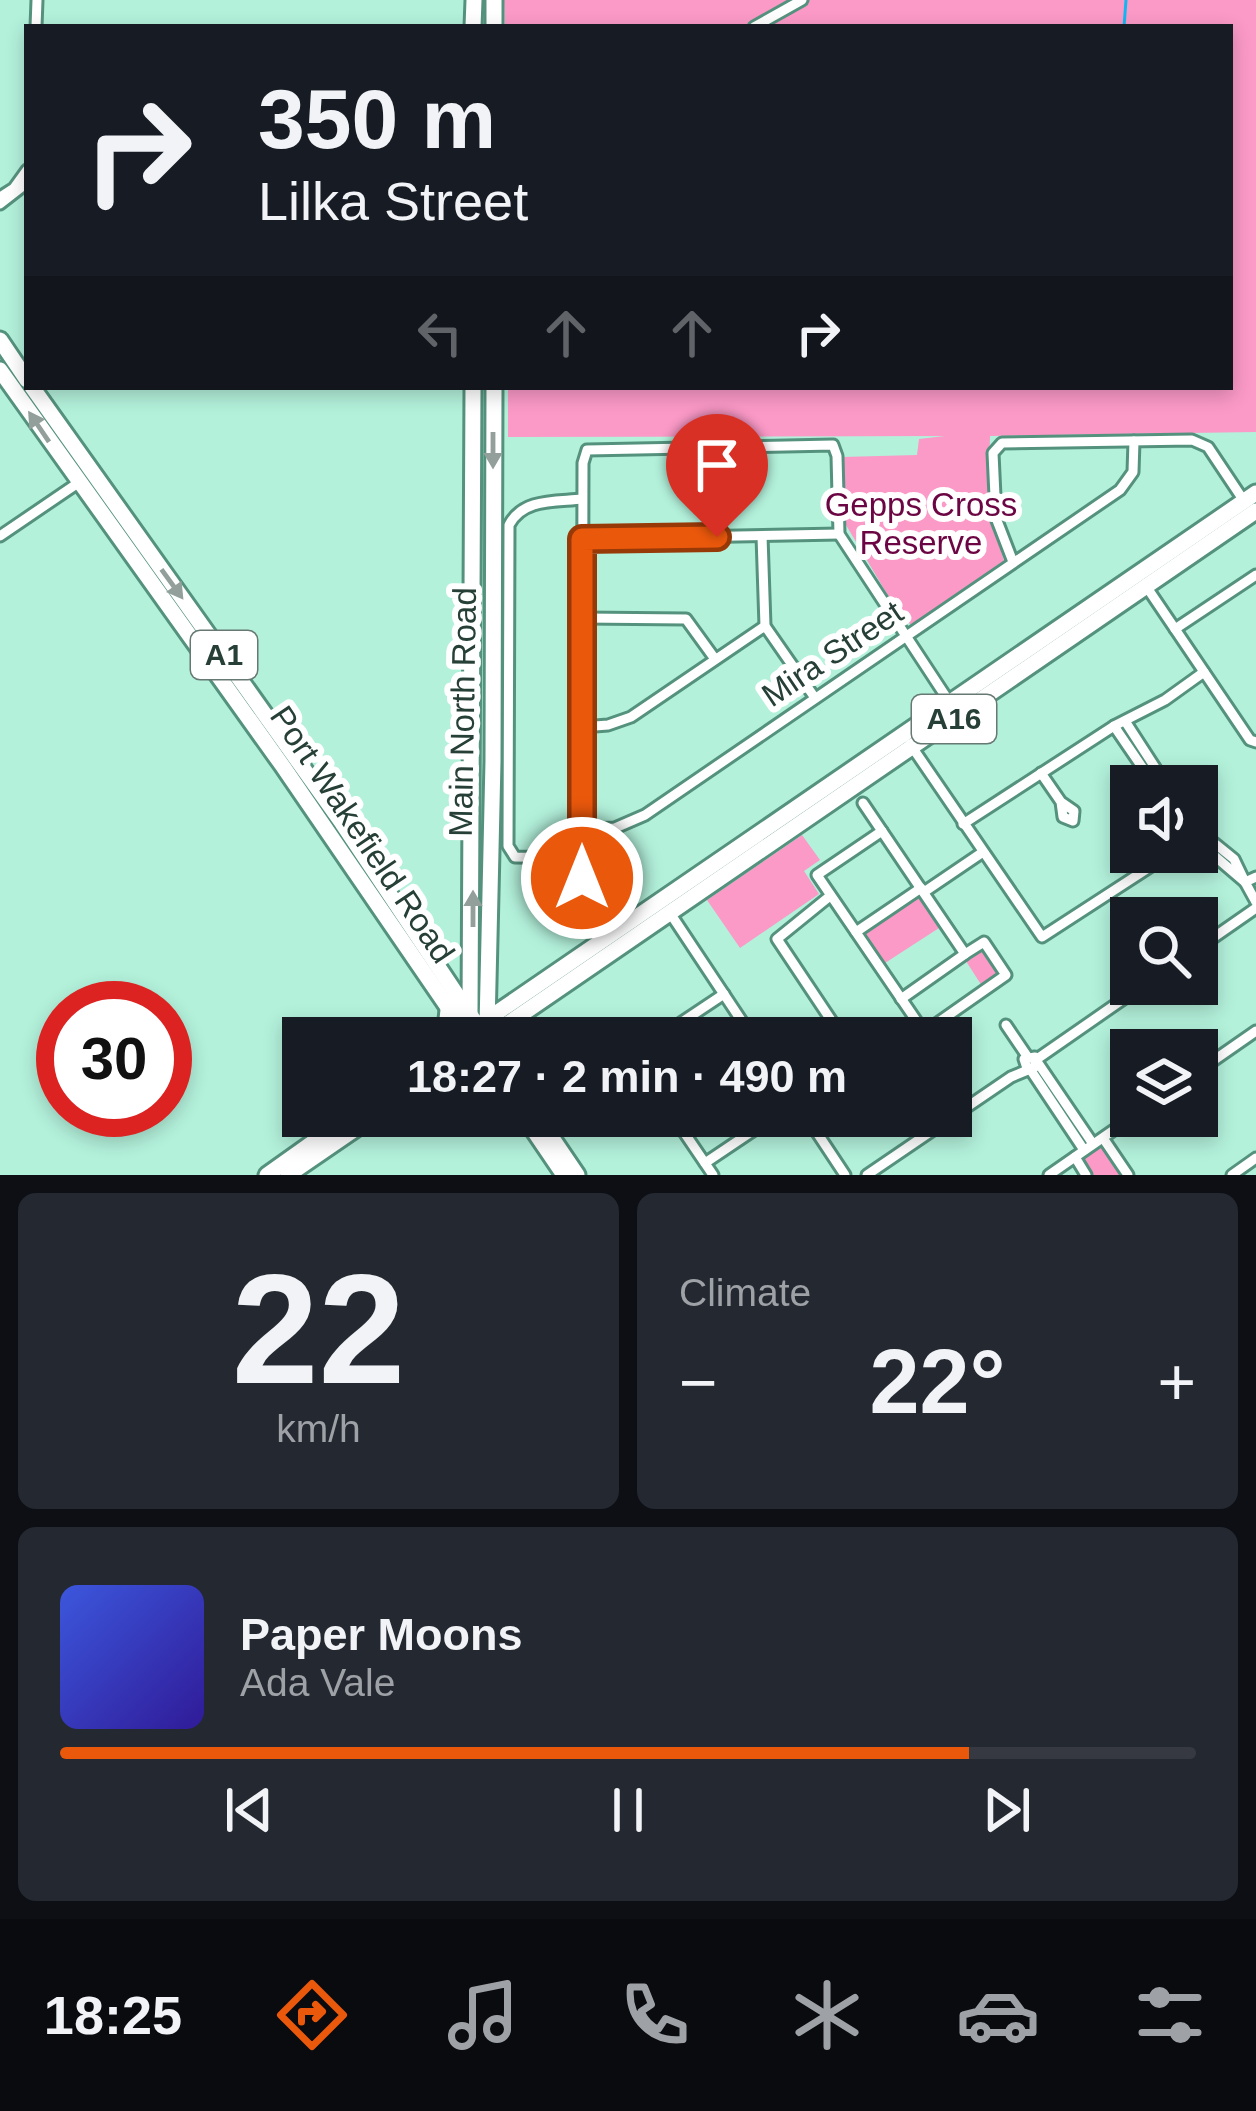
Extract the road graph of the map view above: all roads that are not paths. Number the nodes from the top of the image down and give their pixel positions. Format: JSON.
{"nodes":[{"id":1,"x":802,"y":0,"type":"edge"},
{"id":2,"x":759,"y":24,"type":"edge"},
{"id":3,"x":24,"y":174,"type":"edge"},
{"id":4,"x":0,"y":201,"type":"edge"},
{"id":5,"x":0,"y":340,"type":"edge"},
{"id":6,"x":0,"y":370,"type":"edge"},
{"id":7,"x":24,"y":374,"type":"edge"},
{"id":8,"x":35,"y":390,"type":"edge"},
{"id":9,"x":473,"y":390,"type":"edge"},
{"id":10,"x":494,"y":390,"type":"edge"},
{"id":11,"x":1134,"y":441,"type":"junction"},
{"id":12,"x":76,"y":451,"type":"junction"},
{"id":13,"x":78,"y":483,"type":"junction"},
{"id":14,"x":102,"y":490,"type":"junction"},
{"id":15,"x":583,"y":500,"type":"junction"},
{"id":16,"x":1253,"y":507,"type":"edge"},
{"id":17,"x":839,"y":534,"type":"junction"},
{"id":18,"x":0,"y":536,"type":"edge"},
{"id":19,"x":762,"y":536,"type":"junction"},
{"id":20,"x":582,"y":539,"type":"junction"},
{"id":21,"x":1013,"y":562,"type":"junction"},
{"id":22,"x":1256,"y":574,"type":"edge"},
{"id":23,"x":1142,"y":580,"type":"junction"},
{"id":24,"x":583,"y":618,"type":"junction"},
{"id":25,"x":765,"y":626,"type":"junction"},
{"id":26,"x":1175,"y":629,"type":"junction"},
{"id":27,"x":905,"y":636,"type":"junction"},
{"id":28,"x":715,"y":659,"type":"junction"},
{"id":29,"x":1204,"y":672,"type":"junction"},
{"id":30,"x":233,"y":682,"type":"junction"},
{"id":31,"x":815,"y":698,"type":"junction"},
{"id":32,"x":954,"y":710,"type":"junction"},
{"id":33,"x":1120,"y":723,"type":"junction"},
{"id":34,"x":582,"y":727,"type":"junction"},
{"id":35,"x":908,"y":741,"type":"junction"},
{"id":36,"x":1256,"y":742,"type":"edge"},
{"id":37,"x":1143,"y":765,"type":"edge"},
{"id":38,"x":1151,"y":765,"type":"edge"},
{"id":39,"x":1041,"y":773,"type":"junction"},
{"id":40,"x":1061,"y":802,"type":"dead end"},
{"id":41,"x":863,"y":803,"type":"dead end"},
{"id":42,"x":963,"y":824,"type":"junction"},
{"id":43,"x":583,"y":829,"type":"junction"},
{"id":44,"x":882,"y":831,"type":"junction"},
{"id":45,"x":482,"y":846,"type":"junction"},
{"id":46,"x":1218,"y":848,"type":"edge"},
{"id":47,"x":982,"y":851,"type":"junction"},
{"id":48,"x":581,"y":858,"type":"junction"},
{"id":49,"x":1141,"y":873,"type":"edge"},
{"id":50,"x":1251,"y":879,"type":"edge"},
{"id":51,"x":371,"y":881,"type":"junction"},
{"id":52,"x":922,"y":890,"type":"junction"},
{"id":53,"x":830,"y":896,"type":"junction"},
{"id":54,"x":1256,"y":905,"type":"edge"},
{"id":55,"x":666,"y":907,"type":"junction"},
{"id":56,"x":856,"y":932,"type":"junction"},
{"id":57,"x":613,"y":933,"type":"junction"},
{"id":58,"x":1218,"y":933,"type":"edge"},
{"id":59,"x":632,"y":939,"type":"junction"},
{"id":60,"x":614,"y":951,"type":"junction"},
{"id":61,"x":965,"y":954,"type":"junction"},
{"id":62,"x":481,"y":978,"type":"junction"},
{"id":63,"x":450,"y":985,"type":"junction"},
{"id":64,"x":724,"y":994,"type":"junction"},
{"id":65,"x":520,"y":997,"type":"junction"},
{"id":66,"x":901,"y":999,"type":"junction"},
{"id":67,"x":1114,"y":1005,"type":"edge"},
{"id":68,"x":448,"y":1010,"type":"junction"},
{"id":69,"x":447,"y":1017,"type":"edge"},
{"id":70,"x":457,"y":1017,"type":"edge"},
{"id":71,"x":468,"y":1017,"type":"edge"},
{"id":72,"x":478,"y":1017,"type":"edge"},
{"id":73,"x":495,"y":1017,"type":"edge"},
{"id":74,"x":502,"y":1017,"type":"edge"},
{"id":75,"x":690,"y":1017,"type":"edge"},
{"id":76,"x":739,"y":1017,"type":"edge"},
{"id":77,"x":829,"y":1017,"type":"edge"},
{"id":78,"x":910,"y":1017,"type":"edge"},
{"id":79,"x":946,"y":1017,"type":"edge"},
{"id":80,"x":1006,"y":1025,"type":"dead end"},
{"id":81,"x":1256,"y":1031,"type":"edge"},
{"id":82,"x":1218,"y":1057,"type":"edge"},
{"id":83,"x":1031,"y":1062,"type":"junction"},
{"id":84,"x":1110,"y":1133,"type":"edge"},
{"id":85,"x":330,"y":1137,"type":"edge"},
{"id":86,"x":344,"y":1137,"type":"edge"},
{"id":87,"x":545,"y":1137,"type":"edge"},
{"id":88,"x":550,"y":1137,"type":"edge"},
{"id":89,"x":687,"y":1137,"type":"edge"},
{"id":90,"x":744,"y":1137,"type":"edge"},
{"id":91,"x":820,"y":1137,"type":"edge"},
{"id":92,"x":1089,"y":1147,"type":"junction"},
{"id":93,"x":1256,"y":1159,"type":"edge"},
{"id":94,"x":705,"y":1163,"type":"junction"},
{"id":95,"x":305,"y":1164,"type":"edge"},
{"id":96,"x":267,"y":1175,"type":"edge"},
{"id":97,"x":288,"y":1175,"type":"edge"},
{"id":98,"x":564,"y":1175,"type":"edge"},
{"id":99,"x":577,"y":1175,"type":"edge"},
{"id":100,"x":713,"y":1175,"type":"edge"},
{"id":101,"x":845,"y":1175,"type":"edge"},
{"id":102,"x":867,"y":1175,"type":"edge"},
{"id":103,"x":1048,"y":1175,"type":"edge"},
{"id":104,"x":1086,"y":1175,"type":"edge"},
{"id":105,"x":1128,"y":1175,"type":"edge"},
{"id":106,"x":1232,"y":1175,"type":"edge"}],
"edges":[{"from":1,"to":2,"type":"street"},
{"from":3,"to":4,"type":"street"},
{"from":5,"to":7,"type":"highway","name":"Port Wakefield Road","number":"A1"},
{"from":13,"to":6,"type":"highway","name":"Port Wakefield Road","number":"A1","one_way":true},
{"from":8,"to":12,"type":"highway","name":"Port Wakefield Road","number":"A1"},
{"from":9,"to":45,"type":"highway","name":"Main North Road"},
{"from":10,"to":45,"type":"highway","name":"Main North Road","one_way":true},
{"from":11,"to":16,"type":"street"},
{"from":11,"to":21,"type":"street","name":"Mira Street"},
{"from":11,"to":21,"type":"street"},
{"from":12,"to":13,"type":"highway"},
{"from":12,"to":14,"type":"highway","name":"Port Wakefield Road","number":"A1"},
{"from":13,"to":14,"type":"highway"},
{"from":13,"to":18,"type":"street"},
{"from":13,"to":30,"type":"highway","name":"Port Wakefield Road","number":"A1"},
{"from":14,"to":30,"type":"highway","name":"Port Wakefield Road","number":"A1","one_way":true},
{"from":15,"to":17,"type":"street"},
{"from":15,"to":20,"type":"street"},
{"from":15,"to":48,"type":"street"},
{"from":16,"to":23,"type":"highway","number":"A16"},
{"from":17,"to":19,"type":"street"},
{"from":17,"to":27,"type":"street"},
{"from":19,"to":20,"type":"street"},
{"from":19,"to":25,"type":"street"},
{"from":20,"to":24,"type":"street"},
{"from":21,"to":27,"type":"street","name":"Mira Street"},
{"from":22,"to":26,"type":"street"},
{"from":23,"to":26,"type":"street"},
{"from":23,"to":32,"type":"highway","number":"A16"},
{"from":24,"to":28,"type":"street"},
{"from":24,"to":34,"type":"street"},
{"from":25,"to":28,"type":"street"},
{"from":25,"to":31,"type":"street"},
{"from":26,"to":29,"type":"street"},
{"from":27,"to":31,"type":"street","name":"Mira Street"},
{"from":27,"to":32,"type":"street"},
{"from":28,"to":34,"type":"street"},
{"from":29,"to":33,"type":"street"},
{"from":29,"to":36,"type":"street"},
{"from":30,"to":51,"type":"highway","name":"Port Wakefield Road","number":"A1"},
{"from":31,"to":43,"type":"street","name":"Mira Street"},
{"from":32,"to":35,"type":"highway","number":"A16"},
{"from":33,"to":37,"type":"street"},
{"from":33,"to":38,"type":"street"},
{"from":33,"to":39,"type":"street"},
{"from":34,"to":43,"type":"street"},
{"from":35,"to":42,"type":"street"},
{"from":35,"to":55,"type":"highway","number":"A16"},
{"from":39,"to":40,"type":"street"},
{"from":39,"to":42,"type":"street"},
{"from":41,"to":44,"type":"street"},
{"from":42,"to":47,"type":"street"},
{"from":43,"to":48,"type":"street"},
{"from":44,"to":52,"type":"street"},
{"from":44,"to":53,"type":"street"},
{"from":45,"to":62,"type":"highway","name":"Main North Road"},
{"from":46,"to":50,"type":"street"},
{"from":47,"to":49,"type":"street"},
{"from":47,"to":52,"type":"street"},
{"from":48,"to":57,"type":"street"},
{"from":50,"to":54,"type":"street"},
{"from":51,"to":63,"type":"highway","name":"Port Wakefield Road","number":"A1"},
{"from":51,"to":68,"type":"highway","name":"Port Wakefield Road","number":"A1"},
{"from":52,"to":56,"type":"street"},
{"from":52,"to":61,"type":"street"},
{"from":53,"to":56,"type":"street"},
{"from":53,"to":77,"type":"street"},
{"from":54,"to":58,"type":"street"},
{"from":55,"to":57,"type":"highway","number":"A16"},
{"from":55,"to":59,"type":"highway","number":"A16"},
{"from":55,"to":64,"type":"street"},
{"from":56,"to":66,"type":"street"},
{"from":57,"to":59,"type":"highway"},
{"from":57,"to":60,"type":"highway"},
{"from":57,"to":65,"type":"highway","number":"A16"},
{"from":59,"to":60,"type":"highway","number":"A16"},
{"from":60,"to":74,"type":"highway","number":"A16"},
{"from":61,"to":66,"type":"street"},
{"from":61,"to":79,"type":"street"},
{"from":62,"to":63,"type":"highway"},
{"from":62,"to":65,"type":"highway"},
{"from":62,"to":72,"type":"highway","name":"Main North Road"},
{"from":63,"to":71,"type":"highway","name":"Port Wakefield Road","number":"A1"},
{"from":64,"to":75,"type":"street"},
{"from":64,"to":76,"type":"street"},
{"from":65,"to":73,"type":"highway","number":"A16"},
{"from":66,"to":78,"type":"street"},
{"from":67,"to":83,"type":"street"},
{"from":68,"to":69,"type":"highway"},
{"from":68,"to":70,"type":"highway","name":"Port Wakefield Road","number":"A1"},
{"from":80,"to":83,"type":"street"},
{"from":81,"to":82,"type":"street"},
{"from":83,"to":92,"type":"street"},
{"from":83,"to":102,"type":"street"},
{"from":84,"to":92,"type":"street"},
{"from":85,"to":95,"type":"highway"},
{"from":86,"to":95,"type":"highway"},
{"from":87,"to":98,"type":"highway"},
{"from":88,"to":99,"type":"highway"},
{"from":89,"to":94,"type":"street"},
{"from":90,"to":94,"type":"street"},
{"from":91,"to":101,"type":"street"},
{"from":92,"to":103,"type":"street"},
{"from":92,"to":104,"type":"street"},
{"from":92,"to":105,"type":"street"},
{"from":93,"to":106,"type":"street"},
{"from":94,"to":100,"type":"street"},
{"from":95,"to":96,"type":"highway"},
{"from":95,"to":97,"type":"highway"}]}
